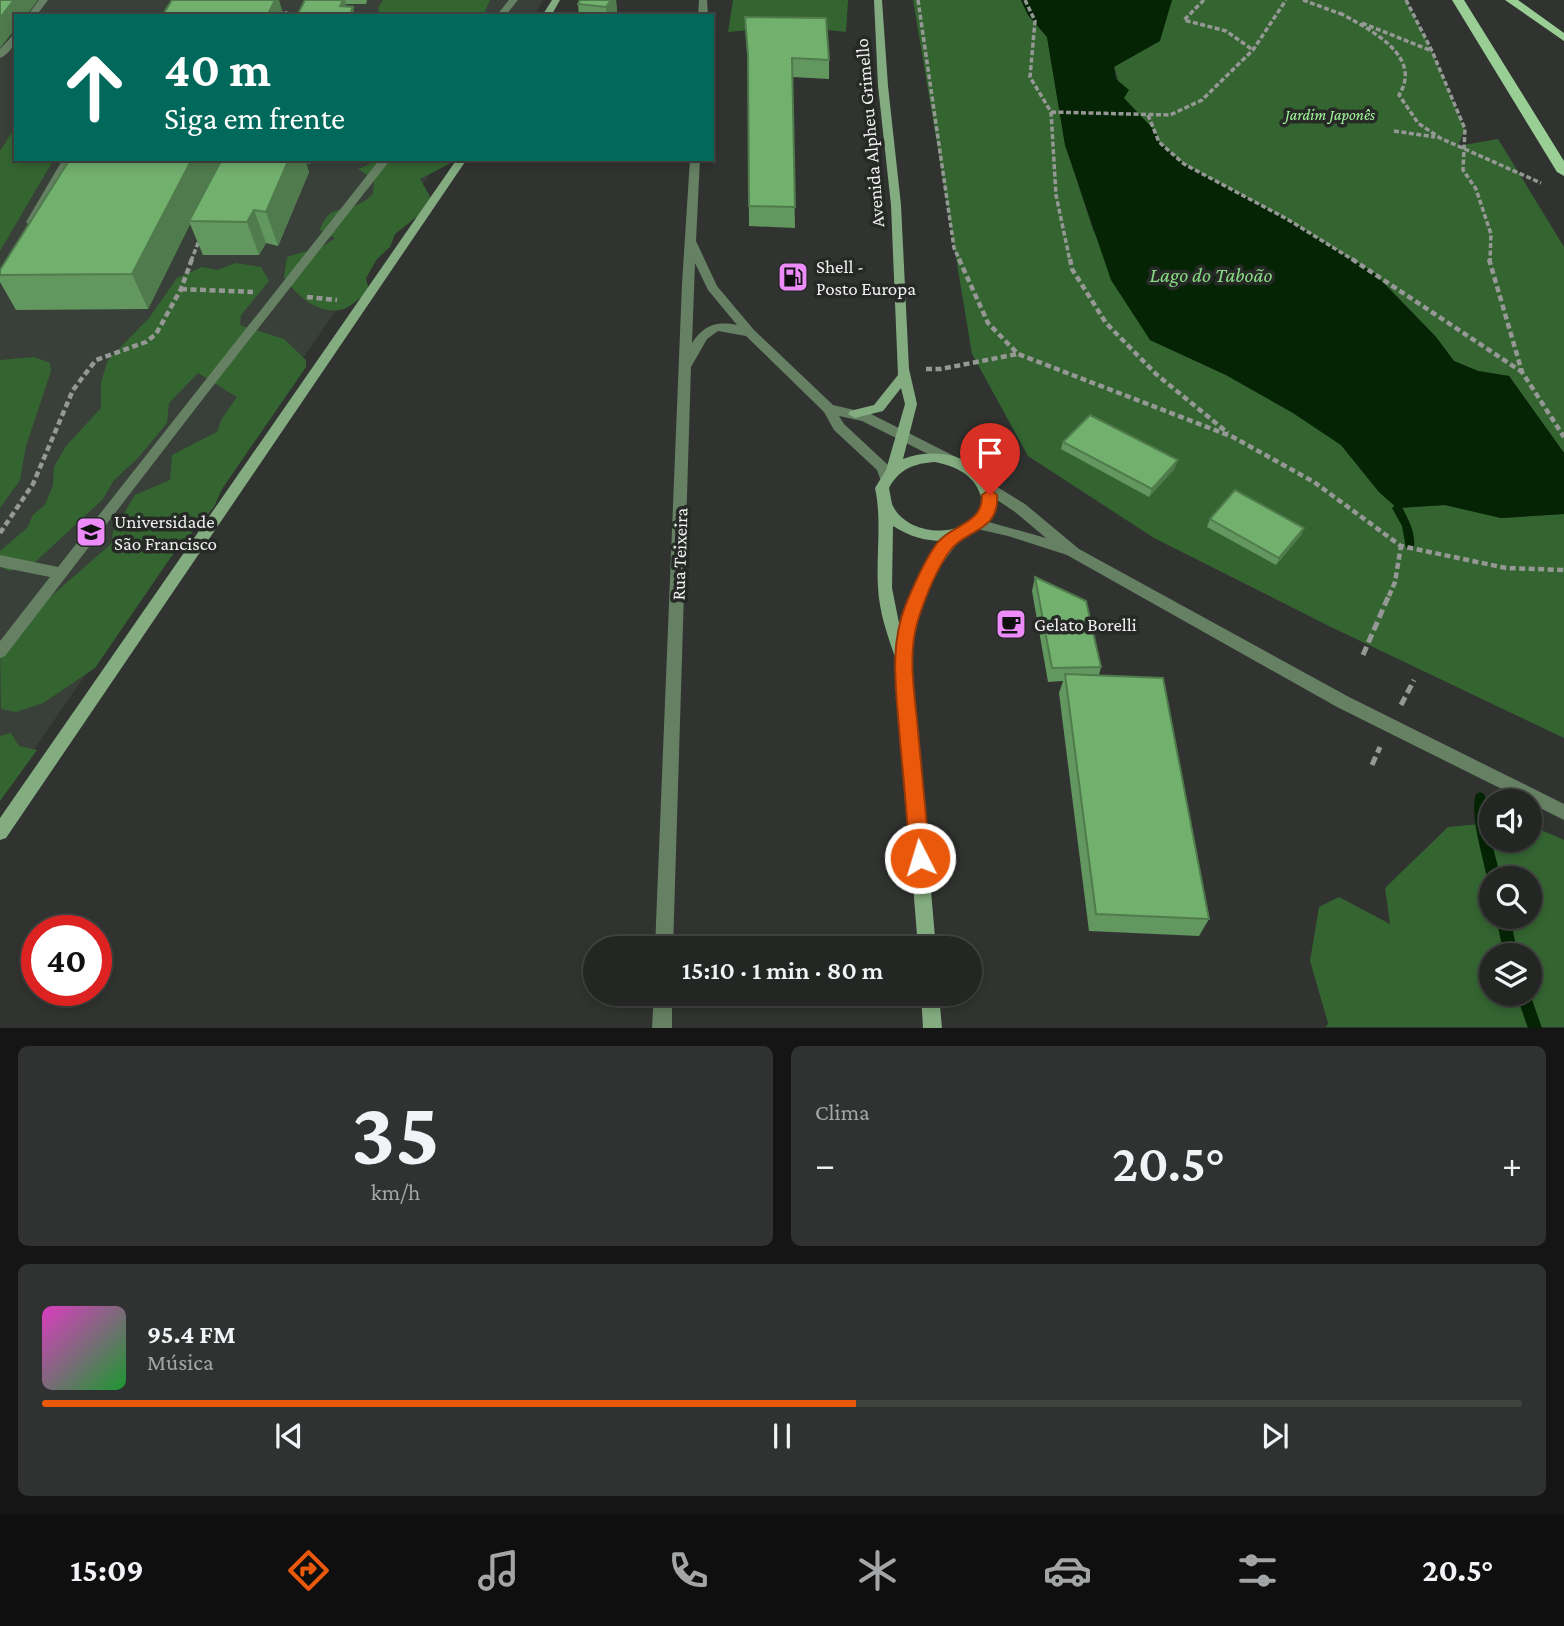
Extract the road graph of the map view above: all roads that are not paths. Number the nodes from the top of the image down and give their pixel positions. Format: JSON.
{"nodes":[{"id":1,"x":44,"y":0,"type":"edge"},
{"id":2,"x":513,"y":0,"type":"edge"},
{"id":3,"x":878,"y":0,"type":"edge"},
{"id":4,"x":1458,"y":0,"type":"edge"},
{"id":5,"x":1511,"y":0,"type":"edge"},
{"id":6,"x":33,"y":14,"type":"edge"},
{"id":7,"x":502,"y":14,"type":"edge"},
{"id":8,"x":1564,"y":37,"type":"edge"},
{"id":9,"x":14,"y":38,"type":"edge"},
{"id":10,"x":0,"y":55,"type":"edge"},
{"id":11,"x":67,"y":161,"type":"edge"},
{"id":12,"x":384,"y":161,"type":"edge"},
{"id":13,"x":461,"y":161,"type":"edge"},
{"id":14,"x":695,"y":161,"type":"edge"},
{"id":15,"x":1562,"y":167,"type":"edge"},
{"id":16,"x":27,"y":230,"type":"edge"},
{"id":17,"x":690,"y":241,"type":"junction"},
{"id":18,"x":750,"y":333,"type":"junction"},
{"id":19,"x":685,"y":367,"type":"junction"},
{"id":20,"x":904,"y":372,"type":"junction"},
{"id":21,"x":829,"y":409,"type":"junction"},
{"id":22,"x":855,"y":414,"type":"junction"},
{"id":23,"x":904,"y":435,"type":"junction"},
{"id":24,"x":951,"y":460,"type":"junction"},
{"id":25,"x":890,"y":474,"type":"junction"},
{"id":26,"x":986,"y":485,"type":"junction"},
{"id":27,"x":886,"y":510,"type":"junction"},
{"id":28,"x":978,"y":524,"type":"junction"},
{"id":29,"x":958,"y":535,"type":"junction"},
{"id":30,"x":1074,"y":553,"type":"junction"},
{"id":31,"x":0,"y":561,"type":"edge"},
{"id":32,"x":60,"y":573,"type":"junction"},
{"id":33,"x":0,"y":652,"type":"edge"},
{"id":34,"x":903,"y":657,"type":"junction"},
{"id":35,"x":1564,"y":812,"type":"edge"},
{"id":36,"x":0,"y":832,"type":"edge"},
{"id":37,"x":664,"y":936,"type":"edge"},
{"id":38,"x":926,"y":936,"type":"edge"},
{"id":39,"x":663,"y":1006,"type":"edge"},
{"id":40,"x":931,"y":1006,"type":"edge"},
{"id":41,"x":662,"y":1027,"type":"edge"},
{"id":42,"x":933,"y":1027,"type":"edge"}],
"edges":[{"from":1,"to":6,"type":"street"},
{"from":2,"to":7,"type":"street"},
{"from":3,"to":20,"type":"street","name":"Avenida Alpheu Grimello"},
{"from":4,"to":15,"type":"main road"},
{"from":5,"to":8,"type":"main road"},
{"from":9,"to":10,"type":"street"},
{"from":11,"to":16,"type":"street"},
{"from":12,"to":32,"type":"street"},
{"from":13,"to":36,"type":"street"},
{"from":14,"to":17,"type":"street","name":"Rua Teixeira"},
{"from":17,"to":18,"type":"street"},
{"from":17,"to":19,"type":"street","name":"Rua Teixeira"},
{"from":18,"to":19,"type":"street"},
{"from":18,"to":21,"type":"street"},
{"from":19,"to":37,"type":"street","name":"Rua Teixeira"},
{"from":20,"to":22,"type":"street"},
{"from":20,"to":23,"type":"street","name":"Avenida Alpheu Grimello"},
{"from":21,"to":22,"type":"street"},
{"from":21,"to":25,"type":"street"},
{"from":22,"to":23,"type":"street"},
{"from":23,"to":24,"type":"street"},
{"from":23,"to":25,"type":"street","name":"Avenida Alpheu Grimello"},
{"from":24,"to":25,"type":"street"},
{"from":24,"to":26,"type":"street"},
{"from":25,"to":27,"type":"street"},
{"from":26,"to":28,"type":"street"},
{"from":26,"to":30,"type":"street"},
{"from":27,"to":29,"type":"street"},
{"from":27,"to":34,"type":"street"},
{"from":28,"to":29,"type":"street"},
{"from":28,"to":30,"type":"street"},
{"from":29,"to":34,"type":"street"},
{"from":30,"to":35,"type":"street"},
{"from":31,"to":32,"type":"street"},
{"from":32,"to":33,"type":"street"},
{"from":34,"to":38,"type":"street"},
{"from":39,"to":41,"type":"street"},
{"from":40,"to":42,"type":"street"}]}
